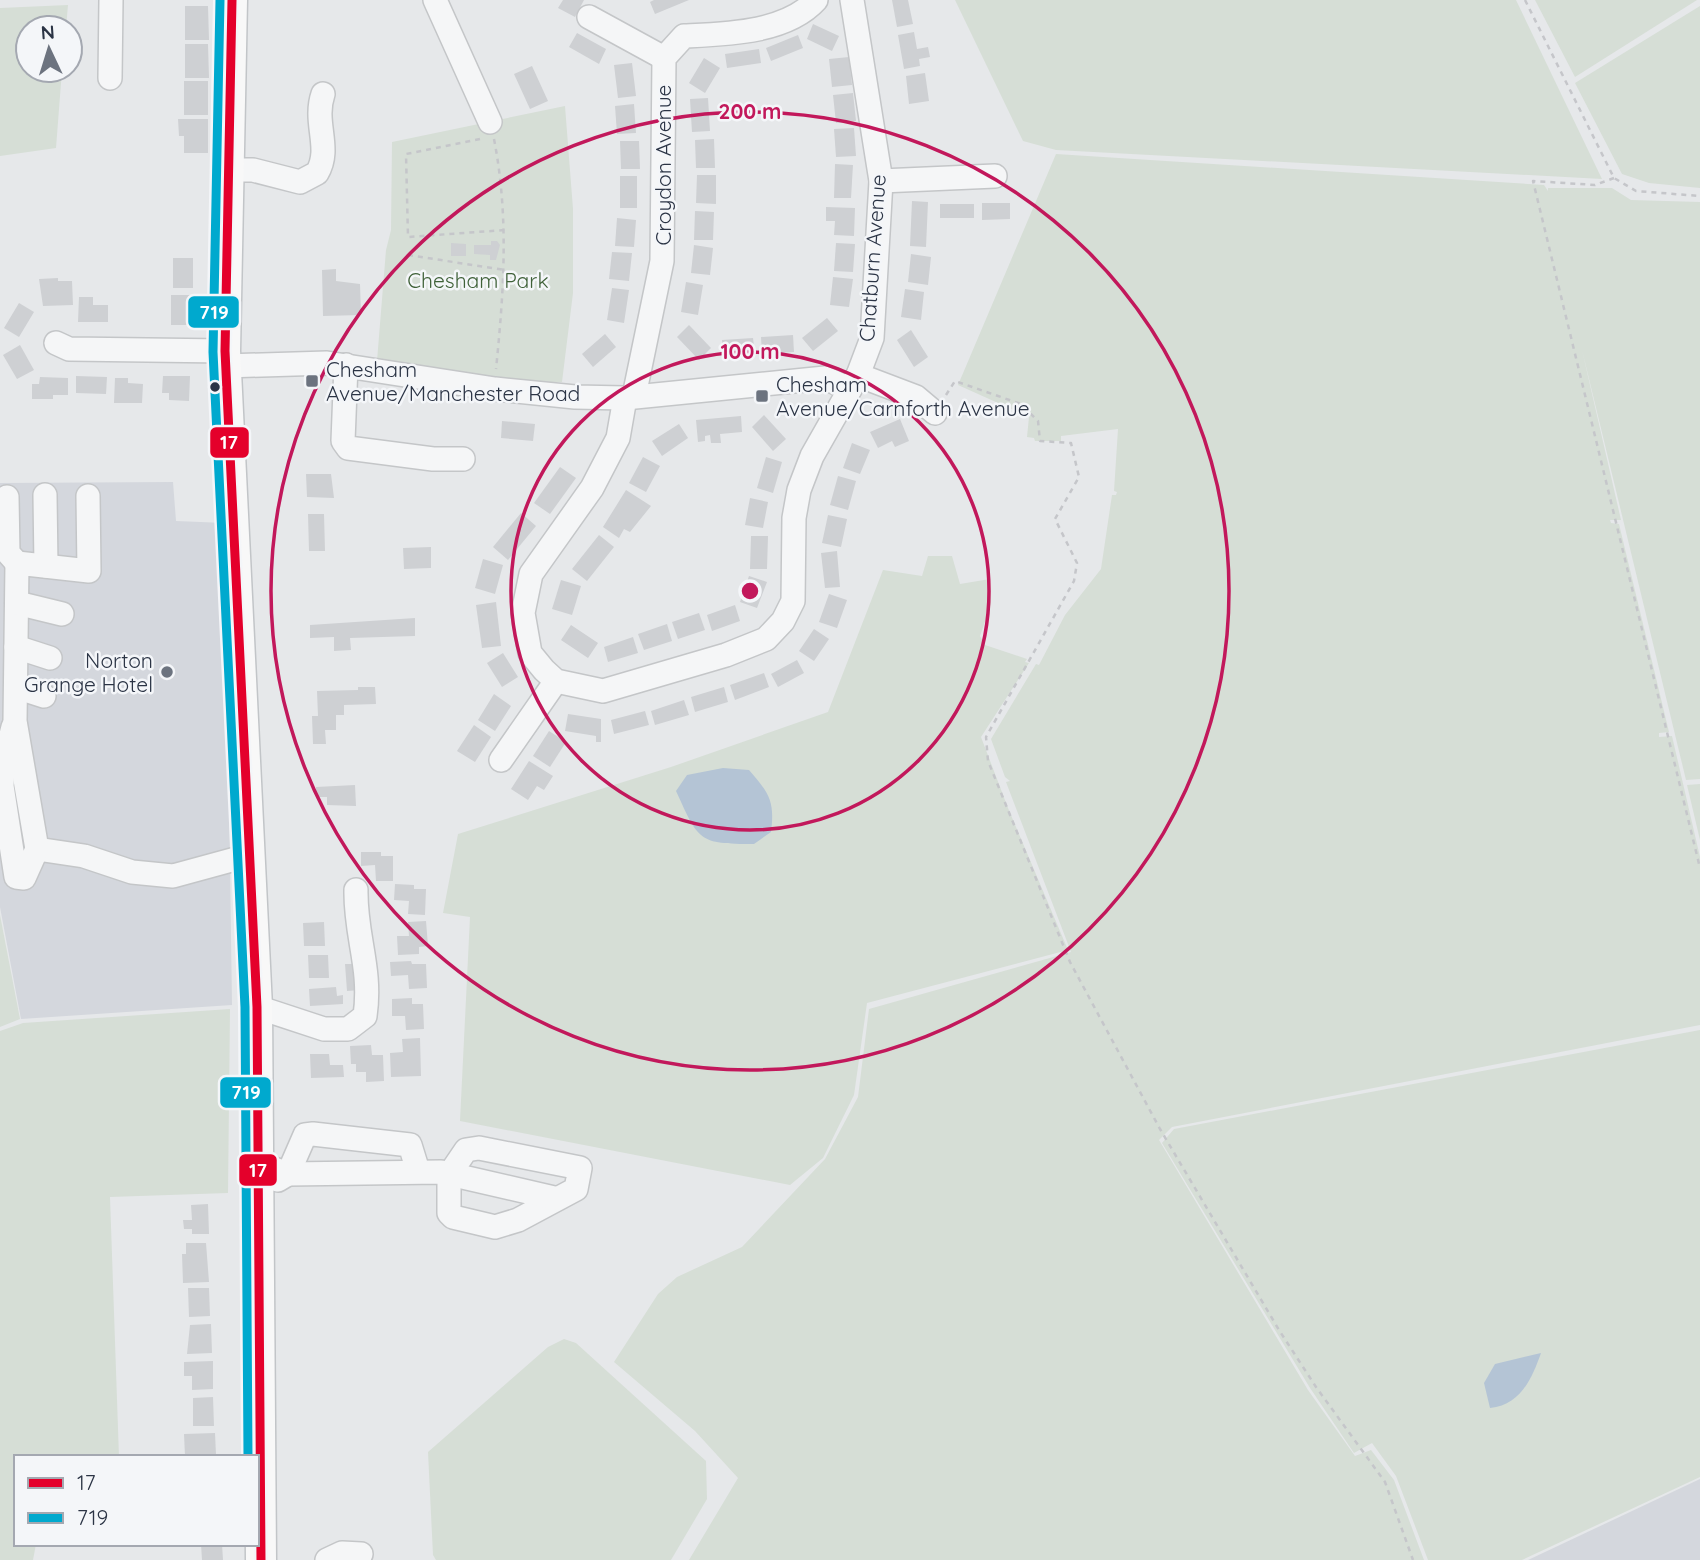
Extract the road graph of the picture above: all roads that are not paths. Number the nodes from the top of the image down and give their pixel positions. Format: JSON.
{"nodes":[{"id":1,"x":111,"y":0,"type":"edge"},
{"id":2,"x":435,"y":0,"type":"edge"},
{"id":3,"x":816,"y":0,"type":"edge"},
{"id":4,"x":852,"y":0,"type":"edge"},
{"id":5,"x":237,"y":1,"type":"edge"},
{"id":6,"x":589,"y":17,"type":"dead end"},
{"id":7,"x":664,"y":58,"type":"junction"},
{"id":8,"x":110,"y":78,"type":"dead end"},
{"id":9,"x":323,"y":94,"type":"dead end"},
{"id":10,"x":486,"y":130,"type":"road end"},
{"id":11,"x":229,"y":170,"type":"junction"},
{"id":12,"x":995,"y":176,"type":"dead end"},
{"id":13,"x":881,"y":181,"type":"junction"},
{"id":14,"x":56,"y":343,"type":"dead end"},
{"id":15,"x":225,"y":358,"type":"junction"},
{"id":16,"x":346,"y":365,"type":"junction"},
{"id":17,"x":854,"y":382,"type":"junction"},
{"id":18,"x":630,"y":397,"type":"junction"},
{"id":19,"x":935,"y":413,"type":"road end"},
{"id":20,"x":463,"y":459,"type":"dead end"},
{"id":21,"x":45,"y":495,"type":"dead end"},
{"id":22,"x":88,"y":496,"type":"dead end"},
{"id":23,"x":8,"y":497,"type":"dead end"},
{"id":24,"x":17,"y":563,"type":"junction"},
{"id":25,"x":46,"y":566,"type":"junction"},
{"id":26,"x":17,"y":603,"type":"junction"},
{"id":27,"x":62,"y":614,"type":"dead end"},
{"id":28,"x":16,"y":648,"type":"junction"},
{"id":29,"x":50,"y":658,"type":"dead end"},
{"id":30,"x":556,"y":681,"type":"junction"},
{"id":31,"x":16,"y":687,"type":"junction"},
{"id":32,"x":44,"y":696,"type":"dead end"},
{"id":33,"x":15,"y":721,"type":"junction"},
{"id":34,"x":501,"y":760,"type":"dead end"},
{"id":35,"x":249,"y":848,"type":"junction"},
{"id":36,"x":37,"y":849,"type":"junction"},
{"id":37,"x":355,"y":890,"type":"dead end"},
{"id":38,"x":257,"y":1007,"type":"junction"},
{"id":39,"x":258,"y":1163,"type":"junction"},
{"id":40,"x":418,"y":1171,"type":"junction"},
{"id":41,"x":288,"y":1174,"type":"junction"},
{"id":42,"x":449,"y":1175,"type":"junction"},
{"id":43,"x":258,"y":1195,"type":"junction"},
{"id":44,"x":554,"y":1198,"type":"junction"},
{"id":45,"x":361,"y":1554,"type":"dead end"},
{"id":46,"x":261,"y":1560,"type":"edge"},
{"id":47,"x":327,"y":1560,"type":"edge"}],
"edges":[{"from":1,"to":8,"type":"street"},
{"from":2,"to":10,"type":"street"},
{"from":3,"to":7,"type":"street","name":"Croydon Avenue"},
{"from":4,"to":13,"type":"street","name":"Chatburn Avenue"},
{"from":5,"to":11,"type":"main road"},
{"from":6,"to":7,"type":"street"},
{"from":7,"to":18,"type":"street","name":"Croydon Avenue"},
{"from":9,"to":11,"type":"street"},
{"from":11,"to":15,"type":"main road"},
{"from":12,"to":13,"type":"street"},
{"from":13,"to":17,"type":"street","name":"Chatburn Avenue"},
{"from":14,"to":15,"type":"street"},
{"from":15,"to":16,"type":"street"},
{"from":15,"to":35,"type":"main road"},
{"from":16,"to":18,"type":"street"},
{"from":16,"to":20,"type":"street"},
{"from":17,"to":18,"type":"street"},
{"from":17,"to":19,"type":"street"},
{"from":17,"to":30,"type":"street","name":"Chatburn Avenue"},
{"from":18,"to":30,"type":"street","name":"Croydon Avenue"},
{"from":21,"to":25,"type":"street"},
{"from":22,"to":25,"type":"street"},
{"from":23,"to":24,"type":"street"},
{"from":24,"to":25,"type":"street"},
{"from":24,"to":26,"type":"street"},
{"from":26,"to":27,"type":"street"},
{"from":26,"to":28,"type":"street"},
{"from":28,"to":29,"type":"street"},
{"from":28,"to":31,"type":"street"},
{"from":30,"to":34,"type":"street"},
{"from":31,"to":32,"type":"street"},
{"from":31,"to":33,"type":"street"},
{"from":33,"to":36,"type":"street"},
{"from":33,"to":36,"type":"street"},
{"from":35,"to":36,"type":"street"},
{"from":35,"to":38,"type":"main road"},
{"from":37,"to":38,"type":"street"},
{"from":38,"to":39,"type":"main road"},
{"from":39,"to":41,"type":"street"},
{"from":39,"to":43,"type":"main road"},
{"from":40,"to":41,"type":"street"},
{"from":40,"to":41,"type":"street"},
{"from":40,"to":42,"type":"street"},
{"from":41,"to":43,"type":"street"},
{"from":42,"to":44,"type":"street"},
{"from":42,"to":44,"type":"street"},
{"from":42,"to":44,"type":"street"},
{"from":43,"to":46,"type":"main road"},
{"from":45,"to":47,"type":"street"}]}
